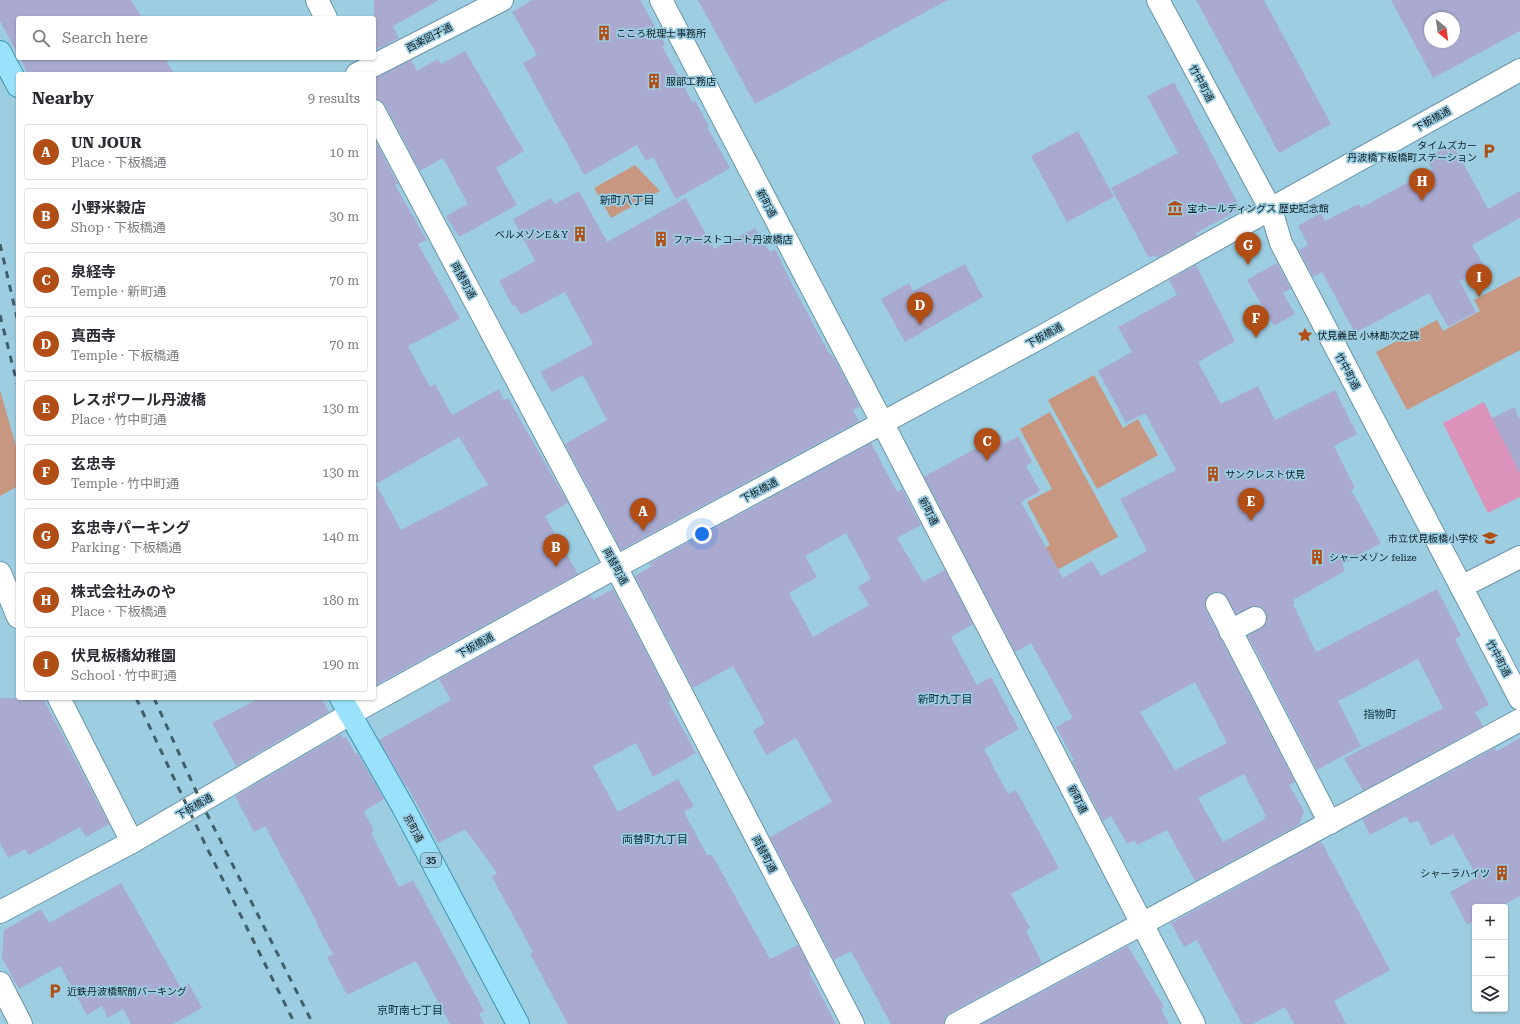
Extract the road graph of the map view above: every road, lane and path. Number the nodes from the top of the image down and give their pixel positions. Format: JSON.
{"nodes":[{"id":1,"x":317,"y":0,"type":"edge"},
{"id":2,"x":502,"y":0,"type":"edge"},
{"id":3,"x":661,"y":0,"type":"edge"},
{"id":4,"x":1158,"y":0,"type":"edge"},
{"id":5,"x":325,"y":16,"type":"edge"},
{"id":6,"x":0,"y":52,"type":"edge"},
{"id":7,"x":347,"y":60,"type":"edge"},
{"id":8,"x":1520,"y":70,"type":"edge"},
{"id":9,"x":355,"y":72,"type":"edge"},
{"id":10,"x":360,"y":72,"type":"edge"},
{"id":11,"x":16,"y":82,"type":"edge"},
{"id":12,"x":376,"y":114,"type":"edge"},
{"id":13,"x":1271,"y":210,"type":"junction"},
{"id":14,"x":883,"y":424,"type":"junction"},
{"id":15,"x":1520,"y":557,"type":"edge"},
{"id":16,"x":616,"y":567,"type":"junction"},
{"id":17,"x":0,"y":573,"type":"edge"},
{"id":18,"x":1461,"y":587,"type":"junction"},
{"id":19,"x":1217,"y":604,"type":"dead end"},
{"id":20,"x":16,"y":613,"type":"edge"},
{"id":21,"x":1255,"y":618,"type":"dead end"},
{"id":22,"x":1230,"y":631,"type":"junction"},
{"id":23,"x":376,"y":690,"type":"edge"},
{"id":24,"x":1520,"y":699,"type":"edge"},
{"id":25,"x":60,"y":700,"type":"edge"},
{"id":26,"x":357,"y":700,"type":"edge"},
{"id":27,"x":345,"y":706,"type":"edge"},
{"id":28,"x":1520,"y":720,"type":"edge"},
{"id":29,"x":1330,"y":823,"type":"junction"},
{"id":30,"x":132,"y":842,"type":"junction"},
{"id":31,"x":0,"y":912,"type":"edge"},
{"id":32,"x":1143,"y":925,"type":"junction"},
{"id":33,"x":0,"y":983,"type":"edge"},
{"id":34,"x":21,"y":1024,"type":"edge"},
{"id":35,"x":518,"y":1024,"type":"edge"},
{"id":36,"x":853,"y":1024,"type":"edge"},
{"id":37,"x":956,"y":1024,"type":"edge"},
{"id":38,"x":1194,"y":1024,"type":"edge"}],
"edges":[{"from":1,"to":5,"type":"street"},
{"from":2,"to":10,"type":"street","name":"西楽図子通"},
{"from":3,"to":14,"type":"street","name":"新町通"},
{"from":4,"to":13,"type":"street","name":"竹中町通"},
{"from":6,"to":11,"type":"main road"},
{"from":7,"to":9,"type":"street"},
{"from":8,"to":13,"type":"street","name":"下板橋通"},
{"from":12,"to":16,"type":"street","name":"両替町通"},
{"from":13,"to":14,"type":"street","name":"下板橋通"},
{"from":13,"to":18,"type":"street","name":"竹中町通"},
{"from":14,"to":16,"type":"street","name":"下板橋通"},
{"from":14,"to":32,"type":"street","name":"新町通"},
{"from":15,"to":18,"type":"street"},
{"from":16,"to":23,"type":"street","name":"下板橋通"},
{"from":16,"to":36,"type":"street","name":"両替町通"},
{"from":17,"to":20,"type":"street"},
{"from":18,"to":24,"type":"street","name":"竹中町通"},
{"from":19,"to":22,"type":"street"},
{"from":21,"to":22,"type":"street"},
{"from":22,"to":29,"type":"street"},
{"from":25,"to":30,"type":"street"},
{"from":26,"to":27,"type":"street","name":"下板橋通"},
{"from":27,"to":30,"type":"street","name":"下板橋通"},
{"from":27,"to":35,"type":"main road","name":"京町通","number":"35"},
{"from":28,"to":29,"type":"street"},
{"from":29,"to":32,"type":"street"},
{"from":30,"to":31,"type":"street","name":"下板橋通"},
{"from":32,"to":37,"type":"street"},
{"from":32,"to":38,"type":"street","name":"新町通"},
{"from":33,"to":34,"type":"street"}]}
